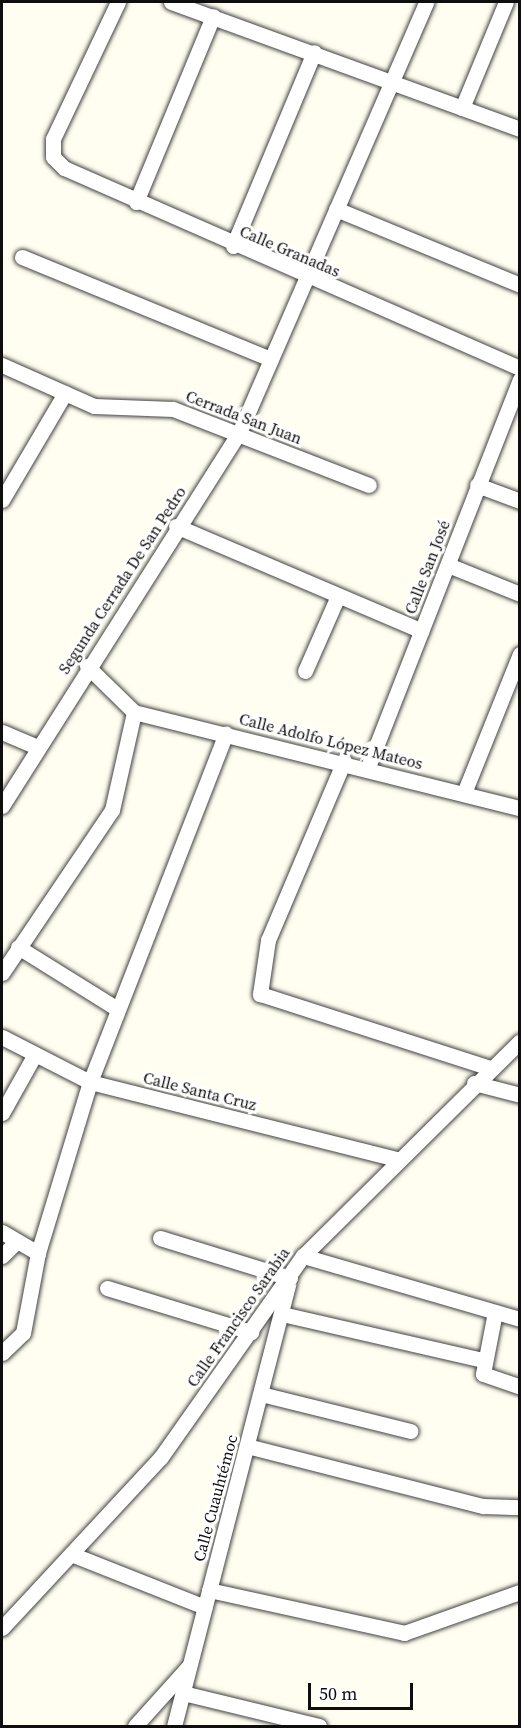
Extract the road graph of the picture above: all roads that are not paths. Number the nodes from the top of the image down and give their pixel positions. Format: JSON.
{"nodes":[{"id":1,"x":118,"y":2,"type":"edge"},
{"id":2,"x":426,"y":2,"type":"edge"},
{"id":3,"x":506,"y":2,"type":"edge"},
{"id":4,"x":181,"y":3,"type":"edge"},
{"id":5,"x":213,"y":16,"type":"junction"},
{"id":6,"x":314,"y":52,"type":"junction"},
{"id":7,"x":393,"y":81,"type":"junction"},
{"id":8,"x":462,"y":108,"type":"junction"},
{"id":9,"x":519,"y":129,"type":"edge"},
{"id":10,"x":136,"y":202,"type":"junction"},
{"id":11,"x":336,"y":209,"type":"junction"},
{"id":12,"x":232,"y":246,"type":"junction"},
{"id":13,"x":22,"y":257,"type":"dead end"},
{"id":14,"x":306,"y":278,"type":"junction"},
{"id":15,"x":519,"y":285,"type":"edge"},
{"id":16,"x":271,"y":359,"type":"junction"},
{"id":17,"x":2,"y":365,"type":"edge"},
{"id":18,"x":519,"y":368,"type":"edge"},
{"id":19,"x":519,"y":380,"type":"edge"},
{"id":20,"x":65,"y":393,"type":"junction"},
{"id":21,"x":239,"y":434,"type":"junction"},
{"id":22,"x":369,"y":485,"type":"dead end"},
{"id":23,"x":477,"y":485,"type":"junction"},
{"id":24,"x":2,"y":500,"type":"edge"},
{"id":25,"x":519,"y":501,"type":"edge"},
{"id":26,"x":176,"y":526,"type":"junction"},
{"id":27,"x":447,"y":565,"type":"junction"},
{"id":28,"x":519,"y":594,"type":"edge"},
{"id":29,"x":338,"y":596,"type":"junction"},
{"id":30,"x":422,"y":631,"type":"junction"},
{"id":31,"x":519,"y":654,"type":"edge"},
{"id":32,"x":87,"y":666,"type":"junction"},
{"id":33,"x":305,"y":671,"type":"dead end"},
{"id":34,"x":134,"y":712,"type":"junction"},
{"id":35,"x":2,"y":732,"type":"edge"},
{"id":36,"x":226,"y":734,"type":"junction"},
{"id":37,"x":38,"y":747,"type":"junction"},
{"id":38,"x":344,"y":761,"type":"junction"},
{"id":39,"x":368,"y":767,"type":"junction"},
{"id":40,"x":464,"y":793,"type":"junction"},
{"id":41,"x":2,"y":806,"type":"edge"},
{"id":42,"x":519,"y":808,"type":"edge"},
{"id":43,"x":18,"y":948,"type":"junction"},
{"id":44,"x":2,"y":973,"type":"edge"},
{"id":45,"x":116,"y":1008,"type":"junction"},
{"id":46,"x":2,"y":1037,"type":"edge"},
{"id":47,"x":519,"y":1041,"type":"edge"},
{"id":48,"x":34,"y":1056,"type":"junction"},
{"id":49,"x":490,"y":1068,"type":"junction"},
{"id":50,"x":90,"y":1082,"type":"junction"},
{"id":51,"x":474,"y":1083,"type":"junction"},
{"id":52,"x":519,"y":1095,"type":"edge"},
{"id":53,"x":2,"y":1113,"type":"edge"},
{"id":54,"x":397,"y":1159,"type":"junction"},
{"id":55,"x":2,"y":1232,"type":"edge"},
{"id":56,"x":160,"y":1238,"type":"dead end"},
{"id":57,"x":17,"y":1241,"type":"junction"},
{"id":58,"x":38,"y":1253,"type":"junction"},
{"id":59,"x":2,"y":1256,"type":"edge"},
{"id":60,"x":303,"y":1256,"type":"junction"},
{"id":61,"x":290,"y":1278,"type":"junction"},
{"id":62,"x":107,"y":1288,"type":"dead end"},
{"id":63,"x":495,"y":1311,"type":"junction"},
{"id":64,"x":282,"y":1314,"type":"junction"},
{"id":65,"x":519,"y":1319,"type":"edge"},
{"id":66,"x":251,"y":1332,"type":"junction"},
{"id":67,"x":2,"y":1353,"type":"edge"},
{"id":68,"x":483,"y":1360,"type":"junction"},
{"id":69,"x":519,"y":1387,"type":"edge"},
{"id":70,"x":261,"y":1394,"type":"junction"},
{"id":71,"x":411,"y":1431,"type":"dead end"},
{"id":72,"x":247,"y":1446,"type":"junction"},
{"id":73,"x":519,"y":1507,"type":"edge"},
{"id":74,"x":71,"y":1554,"type":"junction"},
{"id":75,"x":209,"y":1590,"type":"junction"},
{"id":76,"x":519,"y":1592,"type":"edge"},
{"id":77,"x":205,"y":1607,"type":"junction"},
{"id":78,"x":2,"y":1628,"type":"edge"},
{"id":79,"x":191,"y":1664,"type":"junction"},
{"id":80,"x":183,"y":1693,"type":"junction"},
{"id":81,"x":298,"y":1724,"type":"edge"},
{"id":82,"x":135,"y":1726,"type":"edge"},
{"id":83,"x":174,"y":1726,"type":"edge"},
{"id":84,"x":319,"y":1726,"type":"edge"}],
"edges":[{"from":1,"to":10,"type":"street","name":"Calle Granadas"},
{"from":2,"to":7,"type":"street"},
{"from":3,"to":8,"type":"street"},
{"from":4,"to":5,"type":"street"},
{"from":5,"to":6,"type":"street"},
{"from":5,"to":10,"type":"street"},
{"from":6,"to":7,"type":"street"},
{"from":6,"to":12,"type":"street"},
{"from":7,"to":8,"type":"street"},
{"from":7,"to":11,"type":"street"},
{"from":8,"to":9,"type":"street"},
{"from":10,"to":12,"type":"street","name":"Calle Granadas"},
{"from":11,"to":14,"type":"street"},
{"from":11,"to":15,"type":"street"},
{"from":12,"to":14,"type":"street","name":"Calle Granadas"},
{"from":13,"to":16,"type":"street"},
{"from":14,"to":16,"type":"street"},
{"from":14,"to":18,"type":"street","name":"Calle Granadas"},
{"from":16,"to":21,"type":"street"},
{"from":17,"to":20,"type":"street","name":"Cerrada San Juan"},
{"from":19,"to":23,"type":"street","name":"Calle San José"},
{"from":20,"to":21,"type":"street","name":"Cerrada San Juan"},
{"from":20,"to":24,"type":"street"},
{"from":21,"to":22,"type":"street","name":"Cerrada San Juan"},
{"from":21,"to":26,"type":"street","name":"Segunda Cerrada De San Pedro"},
{"from":23,"to":25,"type":"street"},
{"from":23,"to":27,"type":"street","name":"Calle San José"},
{"from":26,"to":29,"type":"street"},
{"from":26,"to":32,"type":"street","name":"Segunda Cerrada De San Pedro"},
{"from":27,"to":28,"type":"street"},
{"from":27,"to":30,"type":"street","name":"Calle San José"},
{"from":29,"to":30,"type":"street"},
{"from":29,"to":33,"type":"street"},
{"from":30,"to":39,"type":"street","name":"Calle San José"},
{"from":31,"to":40,"type":"street"},
{"from":32,"to":34,"type":"street"},
{"from":32,"to":37,"type":"street","name":"Segunda Cerrada De San Pedro"},
{"from":34,"to":36,"type":"street","name":"Calle Adolfo López Mateos"},
{"from":34,"to":43,"type":"street"},
{"from":35,"to":37,"type":"street"},
{"from":36,"to":38,"type":"street","name":"Calle Adolfo López Mateos"},
{"from":36,"to":45,"type":"street"},
{"from":37,"to":41,"type":"street","name":"Segunda Cerrada De San Pedro"},
{"from":38,"to":39,"type":"street","name":"Calle Adolfo López Mateos"},
{"from":38,"to":49,"type":"street"},
{"from":39,"to":40,"type":"street","name":"Calle Adolfo López Mateos"},
{"from":40,"to":42,"type":"street","name":"Calle Adolfo López Mateos"},
{"from":43,"to":44,"type":"street"},
{"from":43,"to":45,"type":"street"},
{"from":45,"to":50,"type":"street"},
{"from":46,"to":48,"type":"street","name":"Calle Santa Cruz"},
{"from":47,"to":49,"type":"street","name":"Calle Francisco Sarabia"},
{"from":48,"to":50,"type":"street","name":"Calle Santa Cruz"},
{"from":48,"to":53,"type":"street"},
{"from":49,"to":51,"type":"street","name":"Calle Francisco Sarabia"},
{"from":50,"to":54,"type":"street","name":"Calle Santa Cruz"},
{"from":50,"to":58,"type":"street"},
{"from":51,"to":52,"type":"street"},
{"from":51,"to":54,"type":"street","name":"Calle Francisco Sarabia"},
{"from":54,"to":60,"type":"street","name":"Calle Francisco Sarabia"},
{"from":55,"to":57,"type":"street"},
{"from":56,"to":61,"type":"street"},
{"from":57,"to":58,"type":"street"},
{"from":57,"to":59,"type":"street"},
{"from":58,"to":67,"type":"street"},
{"from":60,"to":61,"type":"street","name":"Calle Francisco Sarabia"},
{"from":60,"to":63,"type":"street"},
{"from":61,"to":64,"type":"street","name":"Calle Cuauhtémoc"},
{"from":61,"to":66,"type":"street","name":"Calle Francisco Sarabia"},
{"from":62,"to":66,"type":"street"},
{"from":63,"to":65,"type":"street"},
{"from":63,"to":68,"type":"street"},
{"from":64,"to":68,"type":"street"},
{"from":64,"to":70,"type":"street","name":"Calle Cuauhtémoc"},
{"from":66,"to":74,"type":"street","name":"Calle Francisco Sarabia"},
{"from":68,"to":69,"type":"street"},
{"from":70,"to":71,"type":"street"},
{"from":70,"to":72,"type":"street","name":"Calle Cuauhtémoc"},
{"from":72,"to":73,"type":"street"},
{"from":72,"to":75,"type":"street","name":"Calle Cuauhtémoc"},
{"from":74,"to":77,"type":"street"},
{"from":74,"to":78,"type":"street","name":"Calle Francisco Sarabia"},
{"from":75,"to":76,"type":"street"},
{"from":75,"to":77,"type":"street","name":"Calle Cuauhtémoc"},
{"from":77,"to":79,"type":"street","name":"Calle Cuauhtémoc"},
{"from":79,"to":80,"type":"street","name":"Calle Cuauhtémoc"},
{"from":79,"to":82,"type":"street"},
{"from":80,"to":81,"type":"street"},
{"from":80,"to":83,"type":"street","name":"Calle Cuauhtémoc"},
{"from":81,"to":84,"type":"street"}]}
